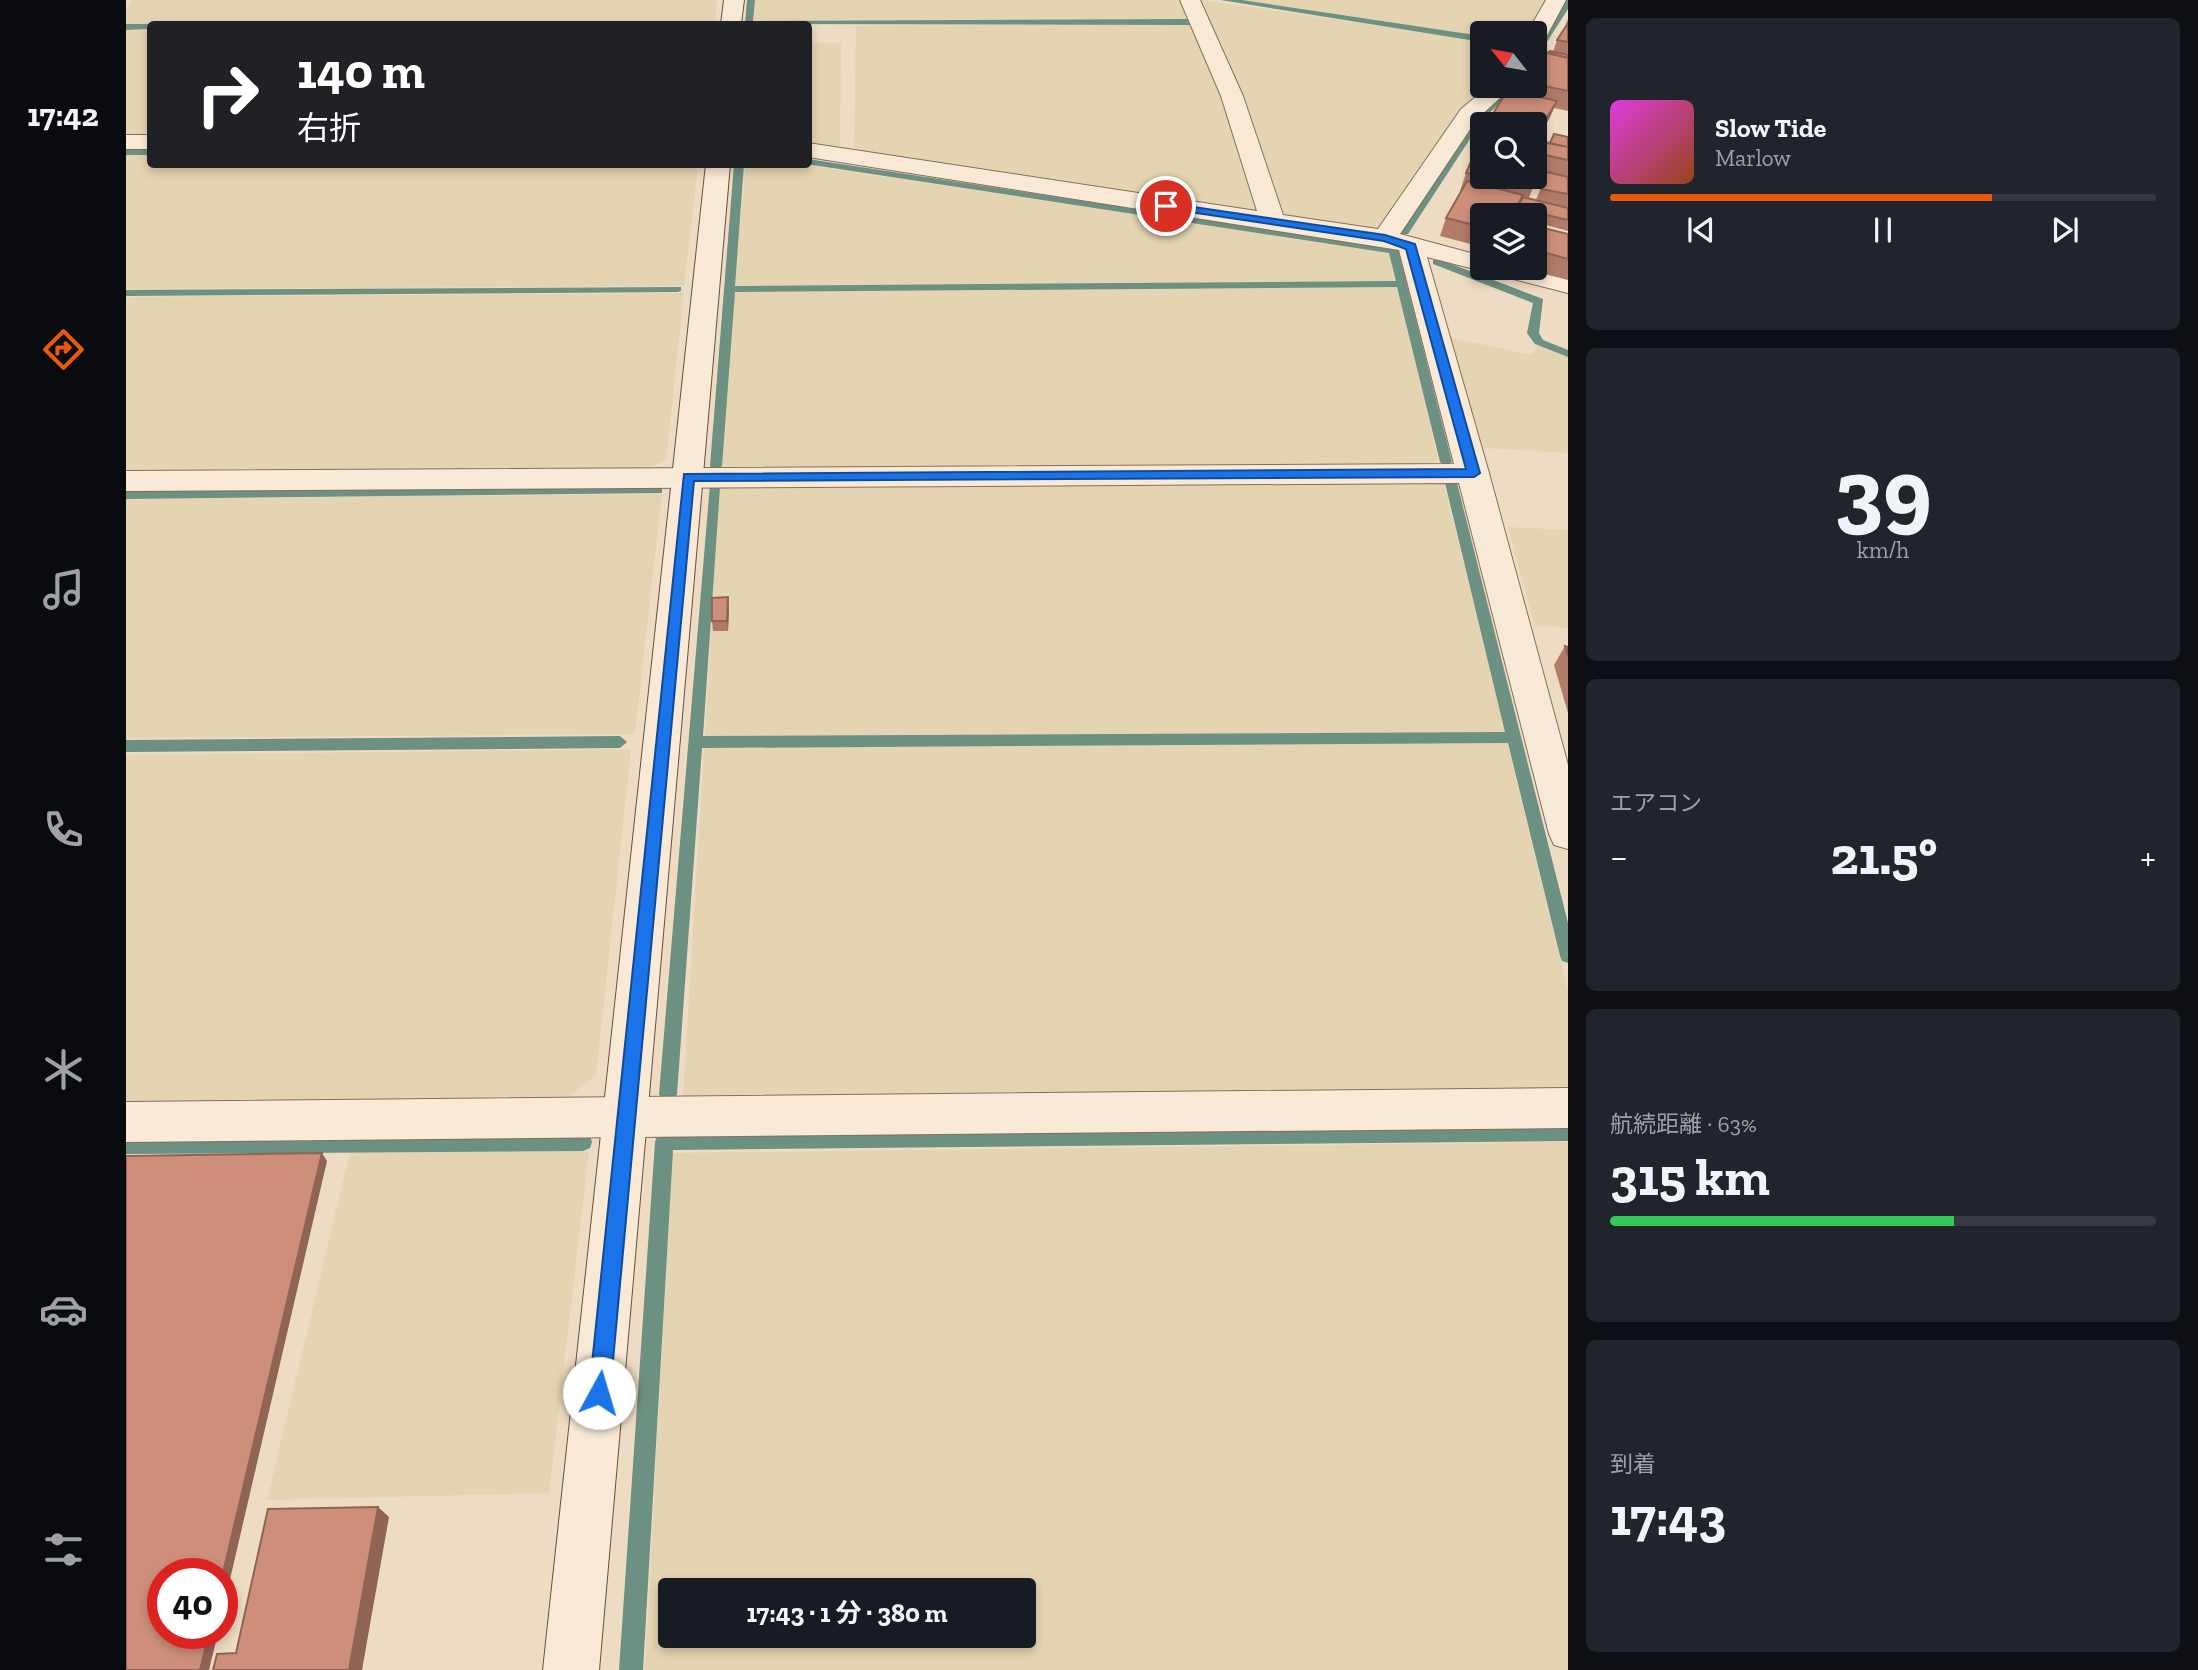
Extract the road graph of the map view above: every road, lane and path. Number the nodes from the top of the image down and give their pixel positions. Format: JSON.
{"nodes":[{"id":1,"x":734,"y":0,"type":"edge"},
{"id":2,"x":1190,"y":0,"type":"edge"},
{"id":3,"x":1556,"y":0,"type":"edge"},
{"id":4,"x":732,"y":21,"type":"edge"},
{"id":5,"x":1545,"y":21,"type":"edge"},
{"id":6,"x":1568,"y":27,"type":"edge"},
{"id":7,"x":1547,"y":29,"type":"edge"},
{"id":8,"x":1488,"y":98,"type":"edge"},
{"id":9,"x":126,"y":142,"type":"edge"},
{"id":10,"x":147,"y":142,"type":"edge"},
{"id":11,"x":812,"y":151,"type":"edge"},
{"id":12,"x":718,"y":168,"type":"edge"},
{"id":13,"x":1273,"y":223,"type":"junction"},
{"id":14,"x":1398,"y":243,"type":"junction"},
{"id":15,"x":1470,"y":261,"type":"edge"},
{"id":16,"x":1547,"y":280,"type":"edge"},
{"id":17,"x":1568,"y":285,"type":"edge"},
{"id":18,"x":1474,"y":473,"type":"junction"},
{"id":19,"x":688,"y":477,"type":"junction"},
{"id":20,"x":126,"y":481,"type":"edge"},
{"id":21,"x":1568,"y":834,"type":"edge"},
{"id":22,"x":1568,"y":1108,"type":"edge"},
{"id":23,"x":627,"y":1115,"type":"junction"},
{"id":24,"x":126,"y":1122,"type":"edge"},
{"id":25,"x":571,"y":1670,"type":"edge"}],
"edges":[{"from":1,"to":4,"type":"street"},
{"from":2,"to":13,"type":"street"},
{"from":3,"to":5,"type":"street"},
{"from":6,"to":7,"type":"street"},
{"from":8,"to":14,"type":"street"},
{"from":9,"to":10,"type":"street"},
{"from":11,"to":13,"type":"street"},
{"from":12,"to":19,"type":"street"},
{"from":13,"to":14,"type":"street"},
{"from":14,"to":15,"type":"street"},
{"from":14,"to":18,"type":"street"},
{"from":16,"to":17,"type":"street"},
{"from":18,"to":19,"type":"street"},
{"from":18,"to":21,"type":"street"},
{"from":19,"to":20,"type":"street"},
{"from":19,"to":23,"type":"street"},
{"from":22,"to":23,"type":"street"},
{"from":23,"to":24,"type":"street"},
{"from":23,"to":25,"type":"street"}]}
